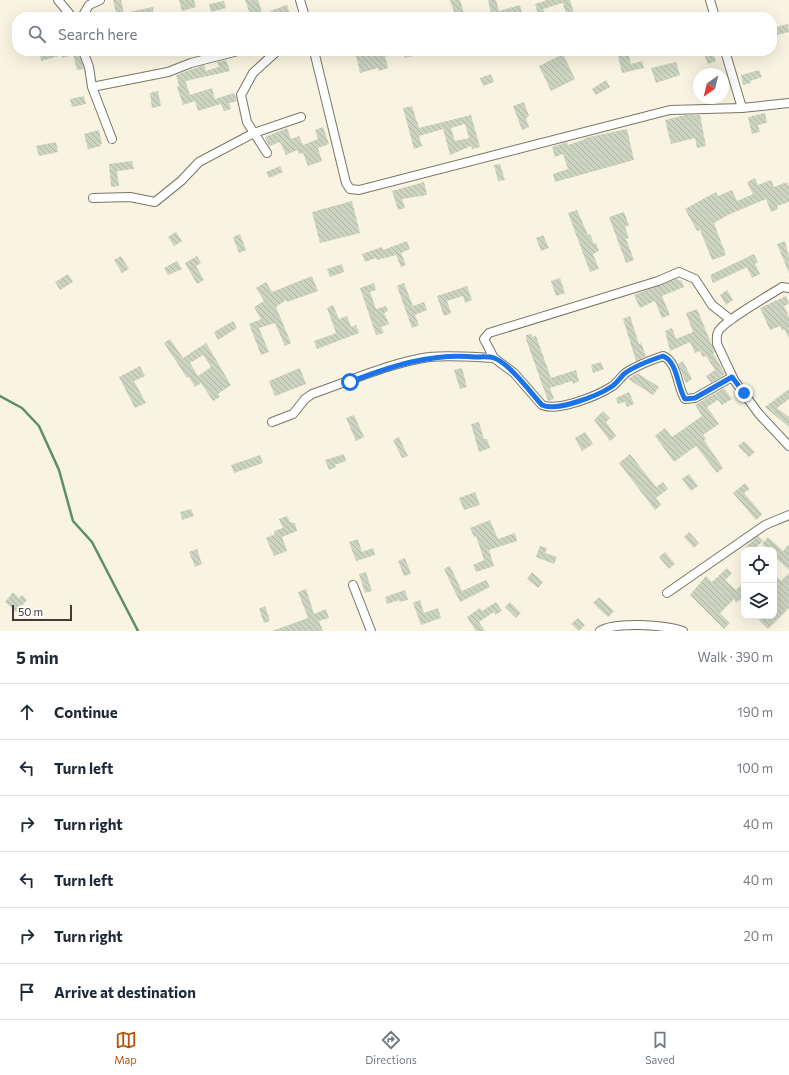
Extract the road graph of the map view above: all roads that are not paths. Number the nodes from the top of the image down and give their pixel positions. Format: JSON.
{"nodes":[{"id":1,"x":58,"y":0,"type":"edge"},
{"id":2,"x":100,"y":0,"type":"edge"},
{"id":3,"x":300,"y":0,"type":"edge"},
{"id":4,"x":710,"y":0,"type":"edge"},
{"id":5,"x":68,"y":12,"type":"edge"},
{"id":6,"x":85,"y":12,"type":"edge"},
{"id":7,"x":304,"y":12,"type":"edge"},
{"id":8,"x":714,"y":12,"type":"edge"},
{"id":9,"x":85,"y":56,"type":"edge"},
{"id":10,"x":219,"y":56,"type":"edge"},
{"id":11,"x":272,"y":56,"type":"edge"},
{"id":12,"x":315,"y":56,"type":"edge"},
{"id":13,"x":726,"y":56,"type":"edge"},
{"id":14,"x":92,"y":87,"type":"junction"},
{"id":15,"x":789,"y":103,"type":"edge"},
{"id":16,"x":742,"y":108,"type":"junction"},
{"id":17,"x":301,"y":117,"type":"dead end"},
{"id":18,"x":254,"y":133,"type":"junction"},
{"id":19,"x":112,"y":139,"type":"dead end"},
{"id":20,"x":267,"y":153,"type":"dead end"},
{"id":21,"x":93,"y":198,"type":"dead end"},
{"id":22,"x":789,"y":288,"type":"edge"},
{"id":23,"x":732,"y":320,"type":"junction"},
{"id":24,"x":494,"y":358,"type":"junction"},
{"id":25,"x":732,"y":377,"type":"junction"},
{"id":26,"x":272,"y":422,"type":"dead end"},
{"id":27,"x":789,"y":446,"type":"edge"},
{"id":28,"x":789,"y":515,"type":"edge"},
{"id":29,"x":353,"y":585,"type":"dead end"},
{"id":30,"x":667,"y":593,"type":"dead end"},
{"id":31,"x":371,"y":631,"type":"edge"},
{"id":32,"x":600,"y":631,"type":"edge"},
{"id":33,"x":683,"y":631,"type":"edge"}],
"edges":[{"from":1,"to":5,"type":"street"},
{"from":2,"to":6,"type":"street"},
{"from":3,"to":7,"type":"street"},
{"from":4,"to":8,"type":"street"},
{"from":9,"to":14,"type":"street"},
{"from":10,"to":14,"type":"street"},
{"from":11,"to":18,"type":"street"},
{"from":12,"to":16,"type":"street"},
{"from":13,"to":16,"type":"street"},
{"from":14,"to":19,"type":"street"},
{"from":15,"to":16,"type":"street"},
{"from":17,"to":18,"type":"street"},
{"from":18,"to":20,"type":"street"},
{"from":18,"to":21,"type":"street"},
{"from":22,"to":23,"type":"street"},
{"from":23,"to":24,"type":"street"},
{"from":23,"to":25,"type":"street"},
{"from":24,"to":25,"type":"street"},
{"from":24,"to":26,"type":"street"},
{"from":25,"to":27,"type":"street"},
{"from":28,"to":30,"type":"street"},
{"from":29,"to":31,"type":"street"},
{"from":32,"to":33,"type":"street"}]}
